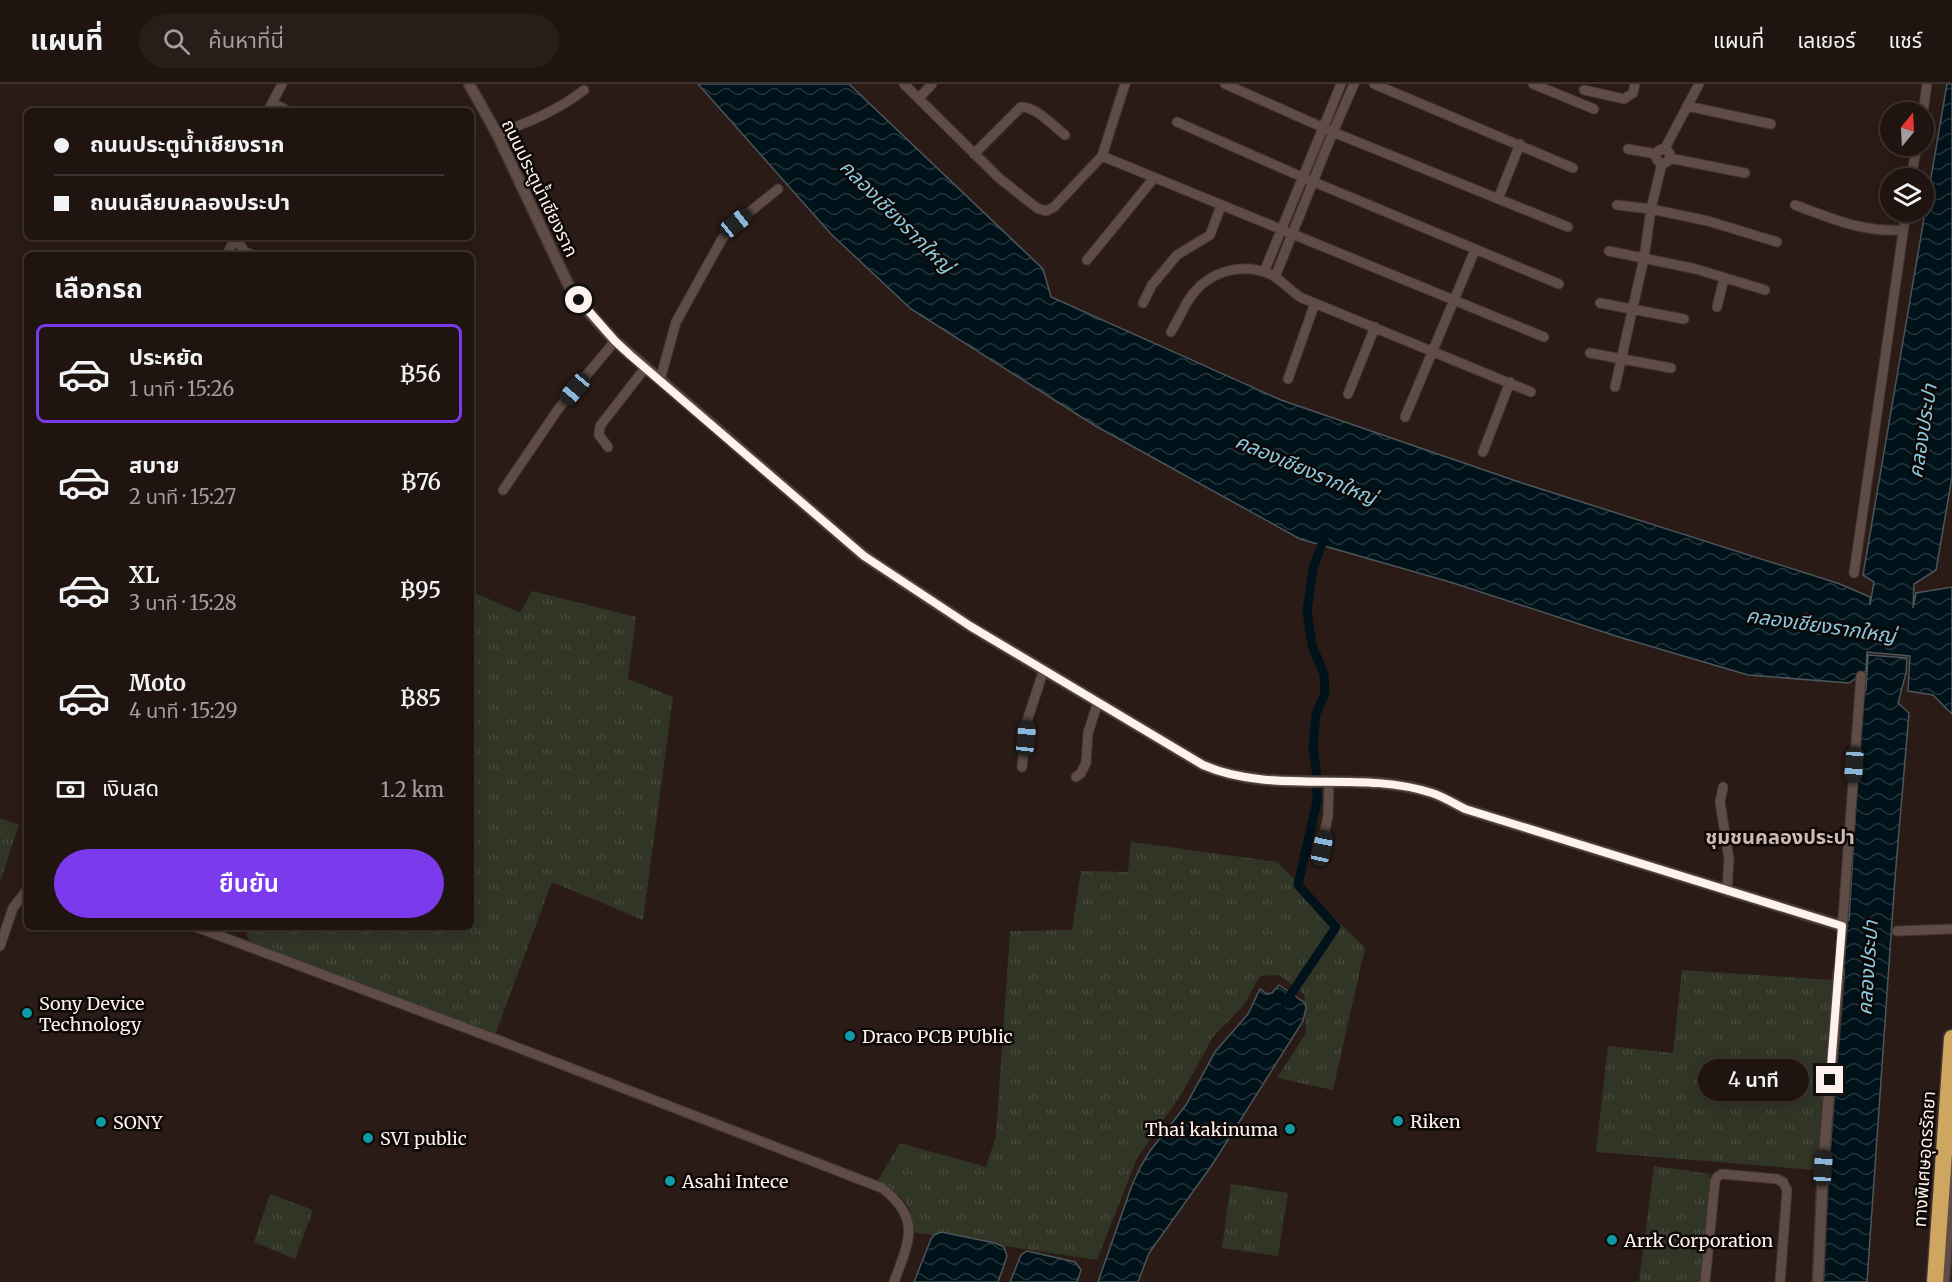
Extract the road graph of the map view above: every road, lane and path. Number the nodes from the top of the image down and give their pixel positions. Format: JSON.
{"nodes":[{"id":1,"x":282,"y":84,"type":"edge"},
{"id":2,"x":469,"y":84,"type":"edge"},
{"id":3,"x":904,"y":84,"type":"edge"},
{"id":4,"x":932,"y":84,"type":"edge"},
{"id":5,"x":1125,"y":84,"type":"edge"},
{"id":6,"x":1225,"y":84,"type":"edge"},
{"id":7,"x":1341,"y":84,"type":"edge"},
{"id":8,"x":1354,"y":84,"type":"edge"},
{"id":9,"x":1374,"y":84,"type":"edge"},
{"id":10,"x":1533,"y":84,"type":"edge"},
{"id":11,"x":1635,"y":84,"type":"edge"},
{"id":12,"x":1699,"y":84,"type":"edge"},
{"id":13,"x":1927,"y":84,"type":"edge"},
{"id":14,"x":584,"y":90,"type":"dead end"},
{"id":15,"x":1584,"y":90,"type":"dead end"},
{"id":16,"x":919,"y":98,"type":"junction"},
{"id":17,"x":1924,"y":102,"type":"edge"},
{"id":18,"x":1687,"y":106,"type":"junction"},
{"id":19,"x":270,"y":107,"type":"edge"},
{"id":20,"x":1594,"y":109,"type":"dead end"},
{"id":21,"x":1177,"y":122,"type":"dead end"},
{"id":22,"x":1771,"y":124,"type":"dead end"},
{"id":23,"x":1323,"y":128,"type":"junction"},
{"id":24,"x":1333,"y":132,"type":"junction"},
{"id":25,"x":497,"y":134,"type":"junction"},
{"id":26,"x":1065,"y":135,"type":"dead end"},
{"id":27,"x":1520,"y":144,"type":"junction"},
{"id":28,"x":1628,"y":149,"type":"dead end"},
{"id":29,"x":1660,"y":152,"type":"junction"},
{"id":30,"x":974,"y":154,"type":"junction"},
{"id":31,"x":1102,"y":156,"type":"junction"},
{"id":32,"x":1665,"y":161,"type":"junction"},
{"id":33,"x":1573,"y":168,"type":"dead end"},
{"id":34,"x":1745,"y":173,"type":"dead end"},
{"id":35,"x":1150,"y":177,"type":"junction"},
{"id":36,"x":1302,"y":177,"type":"junction"},
{"id":37,"x":1313,"y":181,"type":"junction"},
{"id":38,"x":778,"y":189,"type":"dead end"},
{"id":39,"x":1498,"y":199,"type":"junction"},
{"id":40,"x":1617,"y":205,"type":"dead end"},
{"id":41,"x":1795,"y":205,"type":"dead end"},
{"id":42,"x":1221,"y":206,"type":"junction"},
{"id":43,"x":1651,"y":209,"type":"junction"},
{"id":44,"x":1904,"y":222,"type":"edge"},
{"id":45,"x":1568,"y":227,"type":"dead end"},
{"id":46,"x":1281,"y":230,"type":"junction"},
{"id":47,"x":1903,"y":230,"type":"junction"},
{"id":48,"x":1292,"y":234,"type":"junction"},
{"id":49,"x":234,"y":240,"type":"edge"},
{"id":50,"x":1777,"y":242,"type":"dead end"},
{"id":51,"x":1475,"y":250,"type":"junction"},
{"id":52,"x":1609,"y":251,"type":"dead end"},
{"id":53,"x":246,"y":252,"type":"edge"},
{"id":54,"x":1644,"y":258,"type":"junction"},
{"id":55,"x":1087,"y":260,"type":"dead end"},
{"id":56,"x":1264,"y":272,"type":"junction"},
{"id":57,"x":1275,"y":277,"type":"junction"},
{"id":58,"x":1724,"y":278,"type":"junction"},
{"id":59,"x":1559,"y":284,"type":"dead end"},
{"id":60,"x":1765,"y":290,"type":"dead end"},
{"id":61,"x":1453,"y":300,"type":"junction"},
{"id":62,"x":1143,"y":303,"type":"dead end"},
{"id":63,"x":1315,"y":303,"type":"junction"},
{"id":64,"x":1600,"y":303,"type":"dead end"},
{"id":65,"x":1717,"y":307,"type":"dead end"},
{"id":66,"x":1633,"y":309,"type":"junction"},
{"id":67,"x":1684,"y":319,"type":"dead end"},
{"id":68,"x":1375,"y":327,"type":"junction"},
{"id":69,"x":1171,"y":332,"type":"dead end"},
{"id":70,"x":1544,"y":338,"type":"dead end"},
{"id":71,"x":615,"y":341,"type":"junction"},
{"id":72,"x":1433,"y":350,"type":"junction"},
{"id":73,"x":1590,"y":352,"type":"dead end"},
{"id":74,"x":1623,"y":357,"type":"junction"},
{"id":75,"x":645,"y":368,"type":"junction"},
{"id":76,"x":1671,"y":368,"type":"dead end"},
{"id":77,"x":1288,"y":379,"type":"dead end"},
{"id":78,"x":660,"y":380,"type":"junction"},
{"id":79,"x":1510,"y":382,"type":"junction"},
{"id":80,"x":1616,"y":387,"type":"dead end"},
{"id":81,"x":1531,"y":392,"type":"dead end"},
{"id":82,"x":1348,"y":394,"type":"dead end"},
{"id":83,"x":1405,"y":417,"type":"dead end"},
{"id":84,"x":608,"y":447,"type":"dead end"},
{"id":85,"x":1483,"y":452,"type":"dead end"},
{"id":86,"x":503,"y":490,"type":"dead end"},
{"id":87,"x":1854,"y":573,"type":"dead end"},
{"id":88,"x":1044,"y":669,"type":"junction"},
{"id":89,"x":1861,"y":676,"type":"dead end"},
{"id":90,"x":1098,"y":702,"type":"junction"},
{"id":91,"x":1022,"y":767,"type":"dead end"},
{"id":92,"x":1076,"y":777,"type":"dead end"},
{"id":93,"x":1327,"y":782,"type":"junction"},
{"id":94,"x":1724,"y":787,"type":"dead end"},
{"id":95,"x":1320,"y":855,"type":"dead end"},
{"id":96,"x":1727,"y":891,"type":"junction"},
{"id":97,"x":24,"y":894,"type":"edge"},
{"id":98,"x":1842,"y":926,"type":"junction"},
{"id":99,"x":1952,"y":929,"type":"edge"},
{"id":100,"x":204,"y":930,"type":"edge"},
{"id":101,"x":1897,"y":931,"type":"dead end"},
{"id":102,"x":0,"y":946,"type":"edge"},
{"id":103,"x":1839,"y":971,"type":"joint"},
{"id":104,"x":1952,"y":1038,"type":"edge"},
{"id":105,"x":1952,"y":1167,"type":"edge"},
{"id":106,"x":894,"y":1282,"type":"edge"},
{"id":107,"x":1705,"y":1282,"type":"edge"},
{"id":108,"x":1780,"y":1282,"type":"edge"},
{"id":109,"x":1818,"y":1282,"type":"edge"},
{"id":110,"x":1935,"y":1282,"type":"edge"},
{"id":111,"x":1944,"y":1282,"type":"edge"}],
"edges":[{"from":1,"to":19,"type":"street"},
{"from":2,"to":25,"type":"street","name":"ถนนประตูน้ำเชียงราก"},
{"from":3,"to":16,"type":"street"},
{"from":4,"to":16,"type":"street"},
{"from":5,"to":31,"type":"street"},
{"from":6,"to":23,"type":"street"},
{"from":7,"to":23,"type":"street"},
{"from":8,"to":24,"type":"street"},
{"from":9,"to":27,"type":"street"},
{"from":10,"to":20,"type":"street"},
{"from":11,"to":15,"type":"street"},
{"from":12,"to":18,"type":"street"},
{"from":13,"to":17,"type":"street"},
{"from":14,"to":25,"type":"street"},
{"from":16,"to":30,"type":"street"},
{"from":18,"to":22,"type":"street"},
{"from":18,"to":29,"type":"street"},
{"from":21,"to":36,"type":"street"},
{"from":23,"to":24,"type":"street"},
{"from":23,"to":36,"type":"street"},
{"from":24,"to":37,"type":"street"},
{"from":24,"to":39,"type":"street"},
{"from":25,"to":71,"type":"street","name":"ถนนประตูน้ำเชียงราก"},
{"from":26,"to":30,"type":"street"},
{"from":27,"to":33,"type":"street"},
{"from":27,"to":39,"type":"street"},
{"from":28,"to":29,"type":"street"},
{"from":29,"to":32,"type":"street"},
{"from":30,"to":31,"type":"street"},
{"from":31,"to":35,"type":"street"},
{"from":32,"to":34,"type":"street"},
{"from":32,"to":43,"type":"street"},
{"from":35,"to":42,"type":"street"},
{"from":35,"to":55,"type":"street"},
{"from":36,"to":37,"type":"street"},
{"from":36,"to":46,"type":"street"},
{"from":37,"to":48,"type":"street"},
{"from":37,"to":51,"type":"street"},
{"from":38,"to":78,"type":"street"},
{"from":39,"to":45,"type":"street"},
{"from":40,"to":43,"type":"street"},
{"from":41,"to":47,"type":"street"},
{"from":42,"to":46,"type":"street"},
{"from":42,"to":62,"type":"street"},
{"from":43,"to":50,"type":"street"},
{"from":43,"to":54,"type":"street"},
{"from":44,"to":47,"type":"street"},
{"from":46,"to":48,"type":"street"},
{"from":46,"to":56,"type":"street"},
{"from":47,"to":87,"type":"street"},
{"from":48,"to":57,"type":"street"},
{"from":48,"to":61,"type":"street"},
{"from":49,"to":53,"type":"street"},
{"from":51,"to":59,"type":"street"},
{"from":51,"to":61,"type":"street"},
{"from":52,"to":54,"type":"street"},
{"from":54,"to":58,"type":"street"},
{"from":54,"to":66,"type":"street"},
{"from":56,"to":57,"type":"street"},
{"from":56,"to":69,"type":"street"},
{"from":57,"to":63,"type":"street"},
{"from":58,"to":60,"type":"street"},
{"from":58,"to":65,"type":"street"},
{"from":61,"to":70,"type":"street"},
{"from":61,"to":72,"type":"street"},
{"from":63,"to":68,"type":"street"},
{"from":63,"to":77,"type":"street"},
{"from":64,"to":66,"type":"street"},
{"from":66,"to":67,"type":"street"},
{"from":66,"to":74,"type":"street"},
{"from":68,"to":72,"type":"street"},
{"from":68,"to":82,"type":"street"},
{"from":71,"to":75,"type":"street","name":"ถนนประตูน้ำเชียงราก"},
{"from":71,"to":86,"type":"street"},
{"from":72,"to":79,"type":"street"},
{"from":72,"to":83,"type":"street"},
{"from":73,"to":74,"type":"street"},
{"from":74,"to":76,"type":"street"},
{"from":74,"to":80,"type":"street"},
{"from":75,"to":78,"type":"street","name":"ถนนประตูน้ำเชียงราก"},
{"from":75,"to":84,"type":"street"},
{"from":78,"to":88,"type":"street","name":"ถนนประตูน้ำเชียงราก"},
{"from":79,"to":81,"type":"street"},
{"from":79,"to":85,"type":"street"},
{"from":88,"to":90,"type":"street","name":"ถนนประตูน้ำเชียงราก"},
{"from":88,"to":91,"type":"street"},
{"from":89,"to":98,"type":"street"},
{"from":90,"to":92,"type":"street"},
{"from":90,"to":93,"type":"street","name":"ถนนประตูน้ำเชียงราก"},
{"from":93,"to":95,"type":"street"},
{"from":93,"to":96,"type":"street","name":"ถนนประตูน้ำเชียงราก"},
{"from":94,"to":96,"type":"street"},
{"from":96,"to":98,"type":"street","name":"ถนนประตูน้ำเชียงราก"},
{"from":97,"to":102,"type":"street"},
{"from":98,"to":103,"type":"street"},
{"from":99,"to":101,"type":"street"},
{"from":100,"to":106,"type":"street"},
{"from":103,"to":109,"type":"street"},
{"from":104,"to":110,"type":"highway","name":"ทางพิเศษอุดรรัถยา"},
{"from":105,"to":111,"type":"street"},
{"from":107,"to":108,"type":"street"}]}
